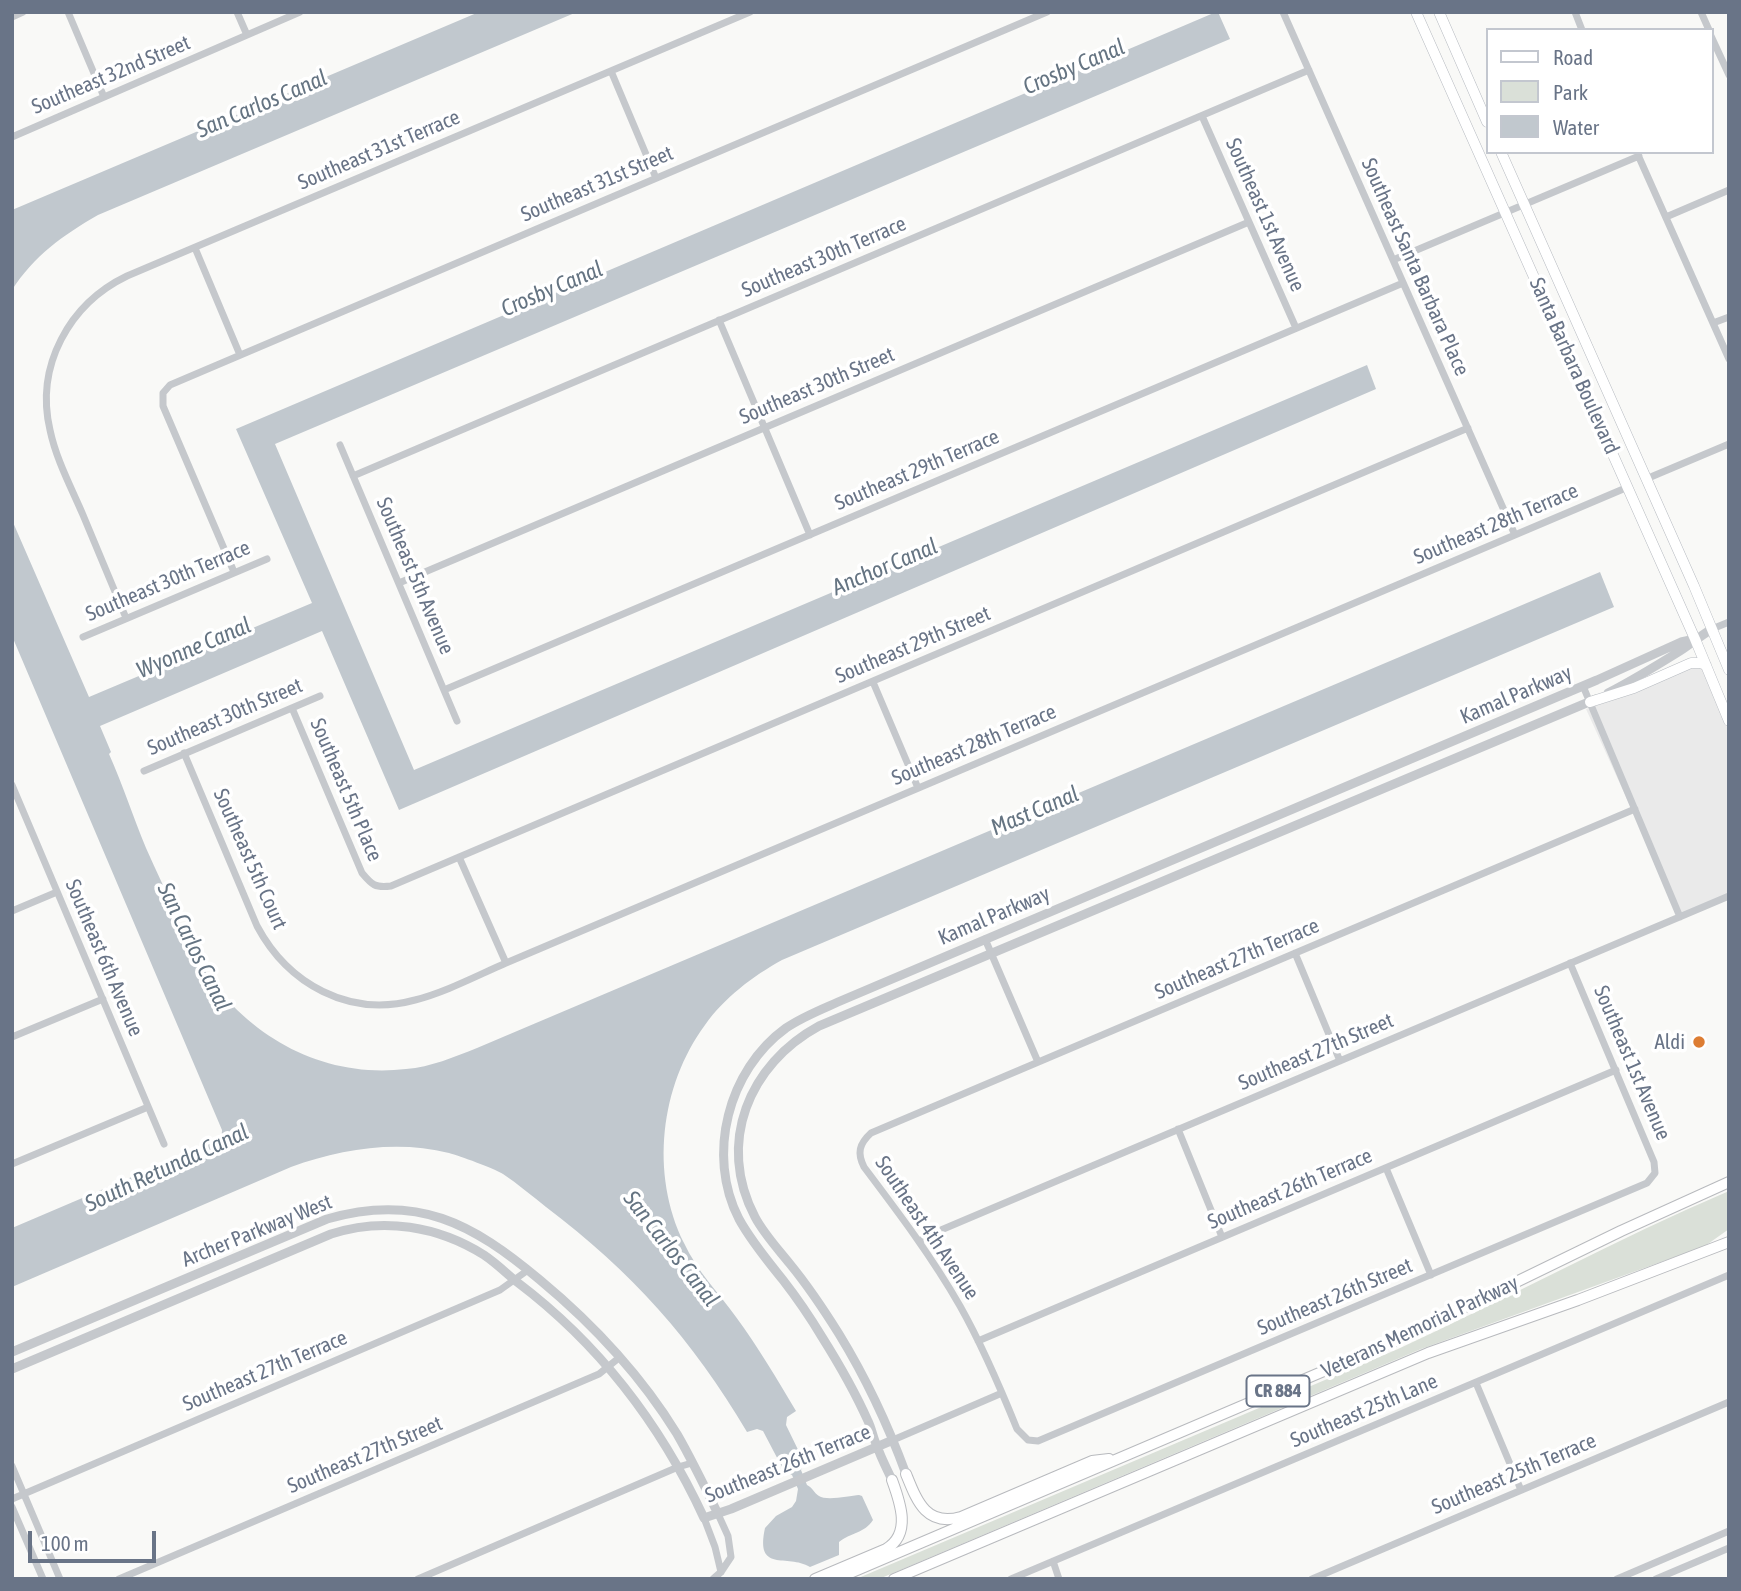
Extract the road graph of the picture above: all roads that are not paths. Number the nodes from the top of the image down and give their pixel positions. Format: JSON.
{"nodes":[{"id":1,"x":23,"y":12,"type":"edge"},
{"id":2,"x":68,"y":12,"type":"edge"},
{"id":3,"x":237,"y":12,"type":"edge"},
{"id":4,"x":300,"y":12,"type":"edge"},
{"id":5,"x":750,"y":12,"type":"edge"},
{"id":6,"x":1047,"y":12,"type":"edge"},
{"id":7,"x":1283,"y":12,"type":"edge"},
{"id":8,"x":1416,"y":12,"type":"edge"},
{"id":9,"x":1439,"y":12,"type":"edge"},
{"id":10,"x":1575,"y":12,"type":"edge"},
{"id":11,"x":1701,"y":12,"type":"edge"},
{"id":12,"x":12,"y":17,"type":"edge"},
{"id":13,"x":1582,"y":28,"type":"edge"},
{"id":14,"x":1708,"y":28,"type":"edge"},
{"id":15,"x":247,"y":35,"type":"junction"},
{"id":16,"x":1713,"y":40,"type":"edge"},
{"id":17,"x":1309,"y":70,"type":"junction"},
{"id":18,"x":611,"y":71,"type":"junction"},
{"id":19,"x":1729,"y":75,"type":"edge"},
{"id":20,"x":104,"y":97,"type":"junction"},
{"id":21,"x":1202,"y":116,"type":"junction"},
{"id":22,"x":1486,"y":120,"type":"edge"},
{"id":23,"x":12,"y":137,"type":"edge"},
{"id":24,"x":1502,"y":154,"type":"edge"},
{"id":25,"x":1638,"y":154,"type":"edge"},
{"id":26,"x":656,"y":178,"type":"junction"},
{"id":27,"x":1729,"y":190,"type":"edge"},
{"id":28,"x":1524,"y":205,"type":"junction"},
{"id":29,"x":1505,"y":213,"type":"junction"},
{"id":30,"x":1666,"y":217,"type":"junction"},
{"id":31,"x":1249,"y":222,"type":"junction"},
{"id":32,"x":195,"y":248,"type":"junction"},
{"id":33,"x":1393,"y":260,"type":"junction"},
{"id":34,"x":1403,"y":283,"type":"junction"},
{"id":35,"x":1729,"y":317,"type":"edge"},
{"id":36,"x":719,"y":320,"type":"junction"},
{"id":37,"x":1713,"y":323,"type":"junction"},
{"id":38,"x":1296,"y":328,"type":"junction"},
{"id":39,"x":240,"y":355,"type":"junction"},
{"id":40,"x":1729,"y":359,"type":"edge"},
{"id":41,"x":764,"y":428,"type":"junction"},
{"id":42,"x":1468,"y":428,"type":"junction"},
{"id":43,"x":1729,"y":444,"type":"edge"},
{"id":44,"x":340,"y":445,"type":"dead end"},
{"id":45,"x":353,"y":476,"type":"junction"},
{"id":46,"x":1646,"y":480,"type":"junction"},
{"id":47,"x":1628,"y":487,"type":"junction"},
{"id":48,"x":810,"y":535,"type":"junction"},
{"id":49,"x":1515,"y":535,"type":"junction"},
{"id":50,"x":267,"y":558,"type":"dead end"},
{"id":51,"x":234,"y":572,"type":"junction"},
{"id":52,"x":399,"y":583,"type":"junction"},
{"id":53,"x":126,"y":618,"type":"junction"},
{"id":54,"x":1729,"y":622,"type":"edge"},
{"id":55,"x":1712,"y":629,"type":"junction"},
{"id":56,"x":83,"y":637,"type":"dead end"},
{"id":57,"x":1695,"y":639,"type":"junction"},
{"id":58,"x":1706,"y":665,"type":"junction"},
{"id":59,"x":1729,"y":670,"type":"edge"},
{"id":60,"x":873,"y":682,"type":"junction"},
{"id":61,"x":1583,"y":686,"type":"junction"},
{"id":62,"x":444,"y":690,"type":"junction"},
{"id":63,"x":320,"y":696,"type":"dead end"},
{"id":64,"x":1590,"y":702,"type":"junction"},
{"id":65,"x":292,"y":708,"type":"junction"},
{"id":66,"x":457,"y":721,"type":"dead end"},
{"id":67,"x":1729,"y":721,"type":"edge"},
{"id":68,"x":184,"y":754,"type":"junction"},
{"id":69,"x":144,"y":771,"type":"dead end"},
{"id":70,"x":12,"y":785,"type":"edge"},
{"id":71,"x":918,"y":788,"type":"junction"},
{"id":72,"x":1635,"y":809,"type":"junction"},
{"id":73,"x":459,"y":858,"type":"junction"},
{"id":74,"x":371,"y":884,"type":"joint"},
{"id":75,"x":57,"y":891,"type":"junction"},
{"id":76,"x":1729,"y":896,"type":"edge"},
{"id":77,"x":12,"y":911,"type":"edge"},
{"id":78,"x":1680,"y":917,"type":"junction"},
{"id":79,"x":985,"y":939,"type":"junction"},
{"id":80,"x":1295,"y":953,"type":"junction"},
{"id":81,"x":991,"y":954,"type":"junction"},
{"id":82,"x":506,"y":963,"type":"junction"},
{"id":83,"x":1570,"y":963,"type":"junction"},
{"id":84,"x":329,"y":994,"type":"joint"},
{"id":85,"x":103,"y":999,"type":"junction"},
{"id":86,"x":12,"y":1037,"type":"edge"},
{"id":87,"x":1340,"y":1060,"type":"junction"},
{"id":88,"x":1038,"y":1062,"type":"junction"},
{"id":89,"x":1616,"y":1070,"type":"junction"},
{"id":90,"x":148,"y":1107,"type":"junction"},
{"id":91,"x":1178,"y":1129,"type":"junction"},
{"id":92,"x":164,"y":1144,"type":"dead end"},
{"id":93,"x":859,"y":1147,"type":"joint"},
{"id":94,"x":12,"y":1164,"type":"edge"},
{"id":95,"x":1386,"y":1168,"type":"junction"},
{"id":96,"x":1729,"y":1174,"type":"edge"},
{"id":97,"x":1652,"y":1178,"type":"joint"},
{"id":98,"x":1729,"y":1182,"type":"edge"},
{"id":99,"x":1670,"y":1209,"type":"junction"},
{"id":100,"x":1729,"y":1235,"type":"edge"},
{"id":101,"x":1222,"y":1237,"type":"junction"},
{"id":102,"x":919,"y":1241,"type":"junction"},
{"id":103,"x":1729,"y":1242,"type":"edge"},
{"id":104,"x":1729,"y":1250,"type":"edge"},
{"id":105,"x":1707,"y":1251,"type":"junction"},
{"id":106,"x":528,"y":1270,"type":"junction"},
{"id":107,"x":1431,"y":1275,"type":"junction"},
{"id":108,"x":1729,"y":1275,"type":"edge"},
{"id":109,"x":515,"y":1280,"type":"junction"},
{"id":110,"x":978,"y":1341,"type":"junction"},
{"id":111,"x":12,"y":1352,"type":"edge"},
{"id":112,"x":620,"y":1357,"type":"junction"},
{"id":113,"x":609,"y":1368,"type":"junction"},
{"id":114,"x":12,"y":1369,"type":"edge"},
{"id":115,"x":1476,"y":1383,"type":"junction"},
{"id":116,"x":1002,"y":1393,"type":"junction"},
{"id":117,"x":1729,"y":1402,"type":"edge"},
{"id":118,"x":893,"y":1440,"type":"junction"},
{"id":119,"x":1028,"y":1440,"type":"joint"},
{"id":120,"x":877,"y":1446,"type":"junction"},
{"id":121,"x":1123,"y":1458,"type":"junction"},
{"id":122,"x":692,"y":1463,"type":"junction"},
{"id":123,"x":12,"y":1465,"type":"edge"},
{"id":124,"x":677,"y":1467,"type":"junction"},
{"id":125,"x":906,"y":1474,"type":"joint"},
{"id":126,"x":892,"y":1480,"type":"joint"},
{"id":127,"x":1521,"y":1490,"type":"junction"},
{"id":128,"x":24,"y":1493,"type":"junction"},
{"id":129,"x":12,"y":1499,"type":"edge"},
{"id":130,"x":12,"y":1507,"type":"edge"},
{"id":131,"x":718,"y":1514,"type":"junction"},
{"id":132,"x":704,"y":1518,"type":"junction"},
{"id":133,"x":1729,"y":1531,"type":"edge"},
{"id":134,"x":1729,"y":1548,"type":"edge"},
{"id":135,"x":1053,"y":1562,"type":"junction"},
{"id":136,"x":721,"y":1572,"type":"junction"},
{"id":137,"x":43,"y":1579,"type":"edge"},
{"id":138,"x":60,"y":1579,"type":"edge"},
{"id":139,"x":119,"y":1579,"type":"edge"},
{"id":140,"x":418,"y":1579,"type":"edge"},
{"id":141,"x":713,"y":1579,"type":"edge"},
{"id":142,"x":815,"y":1579,"type":"edge"},
{"id":143,"x":836,"y":1579,"type":"edge"},
{"id":144,"x":894,"y":1579,"type":"edge"},
{"id":145,"x":1011,"y":1579,"type":"edge"},
{"id":146,"x":1059,"y":1579,"type":"edge"},
{"id":147,"x":1312,"y":1579,"type":"edge"},
{"id":148,"x":1617,"y":1579,"type":"edge"},
{"id":149,"x":1656,"y":1579,"type":"edge"}],
"edges":[{"from":1,"to":12,"type":"street"},
{"from":2,"to":20,"type":"street"},
{"from":3,"to":15,"type":"street"},
{"from":4,"to":15,"type":"street","name":"Southeast 32nd Street"},
{"from":5,"to":18,"type":"street","name":"Southeast 31st Terrace"},
{"from":6,"to":26,"type":"street","name":"Southeast 31st Street"},
{"from":7,"to":17,"type":"street","name":"Southeast Santa Barbara Place"},
{"from":8,"to":29,"type":"main road","name":"Santa Barbara Boulevard"},
{"from":9,"to":22,"type":"main road"},
{"from":10,"to":13,"type":"street"},
{"from":11,"to":14,"type":"street"},
{"from":15,"to":20,"type":"street","name":"Southeast 32nd Street"},
{"from":16,"to":19,"type":"street"},
{"from":17,"to":21,"type":"street","name":"Southeast 30th Terrace"},
{"from":17,"to":33,"type":"street","name":"Southeast Santa Barbara Place"},
{"from":18,"to":26,"type":"street"},
{"from":18,"to":32,"type":"street","name":"Southeast 31st Terrace"},
{"from":20,"to":23,"type":"street","name":"Southeast 32nd Street"},
{"from":21,"to":31,"type":"street","name":"Southeast 1st Avenue"},
{"from":21,"to":36,"type":"street","name":"Southeast 30th Terrace"},
{"from":24,"to":28,"type":"main road","name":"Santa Barbara Boulevard"},
{"from":25,"to":28,"type":"street"},
{"from":25,"to":30,"type":"street"},
{"from":26,"to":39,"type":"street","name":"Southeast 31st Street"},
{"from":27,"to":30,"type":"street"},
{"from":28,"to":29,"type":"street"},
{"from":28,"to":46,"type":"main road","name":"Santa Barbara Boulevard"},
{"from":29,"to":33,"type":"street"},
{"from":29,"to":47,"type":"main road","name":"Santa Barbara Boulevard"},
{"from":30,"to":37,"type":"street"},
{"from":31,"to":38,"type":"street","name":"Southeast 1st Avenue"},
{"from":31,"to":41,"type":"street","name":"Southeast 30th Street"},
{"from":32,"to":39,"type":"street"},
{"from":32,"to":53,"type":"street","name":"Southeast 31st Terrace"},
{"from":33,"to":34,"type":"street","name":"Southeast Santa Barbara Place"},
{"from":34,"to":38,"type":"street","name":"Southeast 29th Terrace"},
{"from":34,"to":42,"type":"street","name":"Southeast Santa Barbara Place"},
{"from":35,"to":37,"type":"street"},
{"from":36,"to":41,"type":"street"},
{"from":36,"to":45,"type":"street","name":"Southeast 30th Terrace"},
{"from":37,"to":40,"type":"street"},
{"from":38,"to":48,"type":"street","name":"Southeast 29th Terrace"},
{"from":39,"to":51,"type":"street","name":"Southeast 31st Street"},
{"from":41,"to":48,"type":"street"},
{"from":41,"to":52,"type":"street","name":"Southeast 30th Street"},
{"from":42,"to":49,"type":"street","name":"Southeast Santa Barbara Place"},
{"from":42,"to":60,"type":"street","name":"Southeast 29th Street"},
{"from":43,"to":46,"type":"street"},
{"from":44,"to":45,"type":"street","name":"Southeast 5th Avenue"},
{"from":45,"to":52,"type":"street","name":"Southeast 5th Avenue"},
{"from":46,"to":55,"type":"main road","name":"Santa Barbara Boulevard"},
{"from":47,"to":49,"type":"street","name":"Southeast 28th Terrace"},
{"from":47,"to":57,"type":"main road","name":"Santa Barbara Boulevard"},
{"from":48,"to":62,"type":"street","name":"Southeast 29th Terrace"},
{"from":49,"to":71,"type":"street","name":"Southeast 28th Terrace"},
{"from":50,"to":51,"type":"street","name":"Southeast 30th Terrace"},
{"from":51,"to":53,"type":"street","name":"Southeast 30th Terrace"},
{"from":52,"to":62,"type":"street","name":"Southeast 5th Avenue"},
{"from":53,"to":56,"type":"street","name":"Southeast 30th Terrace"},
{"from":54,"to":55,"type":"street"},
{"from":55,"to":57,"type":"street","name":"Kamal Parkway"},
{"from":55,"to":59,"type":"main road","name":"Santa Barbara Boulevard"},
{"from":57,"to":58,"type":"main road","name":"Santa Barbara Boulevard"},
{"from":57,"to":61,"type":"street","name":"Kamal Parkway"},
{"from":57,"to":64,"type":"street","name":"Kamal Parkway"},
{"from":58,"to":64,"type":"main road"},
{"from":58,"to":67,"type":"main road","name":"Santa Barbara Boulevard"},
{"from":60,"to":71,"type":"street"},
{"from":60,"to":73,"type":"street","name":"Southeast 29th Street"},
{"from":61,"to":64,"type":"street"},
{"from":61,"to":79,"type":"street","name":"Kamal Parkway"},
{"from":62,"to":66,"type":"street","name":"Southeast 5th Avenue"},
{"from":63,"to":65,"type":"street","name":"Southeast 30th Street"},
{"from":64,"to":72,"type":"street"},
{"from":64,"to":81,"type":"street","name":"Kamal Parkway"},
{"from":65,"to":68,"type":"street","name":"Southeast 30th Street"},
{"from":65,"to":74,"type":"street","name":"Southeast 5th Place"},
{"from":68,"to":69,"type":"street","name":"Southeast 30th Street"},
{"from":68,"to":84,"type":"street","name":"Southeast 5th Court"},
{"from":70,"to":75,"type":"street","name":"Southeast 6th Avenue"},
{"from":71,"to":82,"type":"street","name":"Southeast 28th Terrace"},
{"from":72,"to":78,"type":"street"},
{"from":72,"to":80,"type":"street","name":"Southeast 27th Terrace"},
{"from":73,"to":74,"type":"street","name":"Southeast 29th Street"},
{"from":73,"to":82,"type":"street"},
{"from":75,"to":77,"type":"street"},
{"from":75,"to":85,"type":"street","name":"Southeast 6th Avenue"},
{"from":76,"to":78,"type":"street","name":"Southeast 27th Street"},
{"from":78,"to":83,"type":"street","name":"Southeast 27th Street"},
{"from":79,"to":81,"type":"street"},
{"from":79,"to":120,"type":"street","name":"Kamal Parkway"},
{"from":80,"to":87,"type":"street"},
{"from":80,"to":88,"type":"street","name":"Southeast 27th Terrace"},
{"from":81,"to":88,"type":"street"},
{"from":81,"to":118,"type":"street","name":"Kamal Parkway"},
{"from":82,"to":84,"type":"street","name":"Southeast 28th Terrace"},
{"from":83,"to":87,"type":"street","name":"Southeast 27th Street"},
{"from":83,"to":89,"type":"street","name":"Southeast 1st Avenue"},
{"from":85,"to":86,"type":"street"},
{"from":85,"to":90,"type":"street","name":"Southeast 6th Avenue"},
{"from":87,"to":91,"type":"street","name":"Southeast 27th Street"},
{"from":88,"to":93,"type":"street","name":"Southeast 27th Terrace"},
{"from":89,"to":95,"type":"street","name":"Southeast 26th Terrace"},
{"from":89,"to":97,"type":"street","name":"Southeast 1st Avenue"},
{"from":90,"to":92,"type":"street","name":"Southeast 6th Avenue"},
{"from":90,"to":94,"type":"street"},
{"from":91,"to":101,"type":"street"},
{"from":91,"to":102,"type":"street","name":"Southeast 27th Street"},
{"from":93,"to":102,"type":"street","name":"Southeast 4th Avenue"},
{"from":95,"to":101,"type":"street","name":"Southeast 26th Terrace"},
{"from":95,"to":107,"type":"street"},
{"from":96,"to":99,"type":"highway"},
{"from":97,"to":107,"type":"street","name":"Southeast 26th Street"},
{"from":98,"to":99,"type":"highway","name":"Veterans Memorial Parkway","number":"CR 884"},
{"from":99,"to":121,"type":"highway","name":"Veterans Memorial Parkway","number":"CR 884"},
{"from":100,"to":105,"type":"highway"},
{"from":101,"to":110,"type":"street","name":"Southeast 26th Terrace"},
{"from":102,"to":110,"type":"street","name":"Southeast 4th Avenue"},
{"from":103,"to":105,"type":"highway","name":"Veterans Memorial Parkway","number":"CR 884"},
{"from":104,"to":105,"type":"highway"},
{"from":105,"to":144,"type":"highway","name":"Veterans Memorial Parkway","number":"CR 884"},
{"from":106,"to":109,"type":"street","name":"Southeast 27th Terrace"},
{"from":106,"to":111,"type":"street","name":"Archer Parkway West"},
{"from":106,"to":112,"type":"street","name":"Archer Parkway West"},
{"from":107,"to":119,"type":"street","name":"Southeast 26th Street"},
{"from":108,"to":115,"type":"street","name":"Southeast 25th Lane"},
{"from":109,"to":113,"type":"street","name":"Archer Parkway West"},
{"from":109,"to":114,"type":"street","name":"Archer Parkway West"},
{"from":109,"to":128,"type":"street","name":"Southeast 27th Terrace"},
{"from":110,"to":116,"type":"street","name":"Southeast 4th Avenue"},
{"from":112,"to":113,"type":"street","name":"Southeast 27th Street"},
{"from":112,"to":122,"type":"street","name":"Archer Parkway West"},
{"from":113,"to":124,"type":"street","name":"Archer Parkway West"},
{"from":113,"to":139,"type":"street","name":"Southeast 27th Street"},
{"from":115,"to":127,"type":"street"},
{"from":115,"to":135,"type":"street","name":"Southeast 25th Lane"},
{"from":116,"to":118,"type":"street","name":"Southeast 26th Terrace"},
{"from":116,"to":119,"type":"street","name":"Southeast 4th Avenue"},
{"from":117,"to":127,"type":"street","name":"Southeast 25th Terrace"},
{"from":118,"to":120,"type":"street","name":"Southeast 26th Terrace"},
{"from":118,"to":125,"type":"street","name":"Kamal Parkway"},
{"from":120,"to":126,"type":"street","name":"Kamal Parkway"},
{"from":120,"to":131,"type":"street","name":"Southeast 26th Terrace"},
{"from":121,"to":125,"type":"highway"},
{"from":121,"to":143,"type":"highway","name":"Veterans Memorial Parkway","number":"CR 884"},
{"from":122,"to":124,"type":"street","name":"Southeast 26th Terrace"},
{"from":122,"to":131,"type":"street","name":"Archer Parkway West"},
{"from":123,"to":128,"type":"street"},
{"from":124,"to":132,"type":"street","name":"Archer Parkway West"},
{"from":124,"to":140,"type":"street","name":"Southeast 26th Terrace"},
{"from":126,"to":142,"type":"highway"},
{"from":127,"to":147,"type":"street","name":"Southeast 25th Terrace"},
{"from":128,"to":129,"type":"street","name":"Southeast 27th Terrace"},
{"from":128,"to":138,"type":"street"},
{"from":130,"to":137,"type":"street"},
{"from":131,"to":132,"type":"street","name":"Southeast 26th Terrace"},
{"from":131,"to":136,"type":"street","name":"Archer Parkway West"},
{"from":132,"to":136,"type":"street","name":"Archer Parkway West"},
{"from":133,"to":148,"type":"street"},
{"from":134,"to":149,"type":"street"},
{"from":135,"to":145,"type":"street","name":"Southeast 25th Lane"},
{"from":135,"to":146,"type":"street"},
{"from":136,"to":141,"type":"street"}]}
